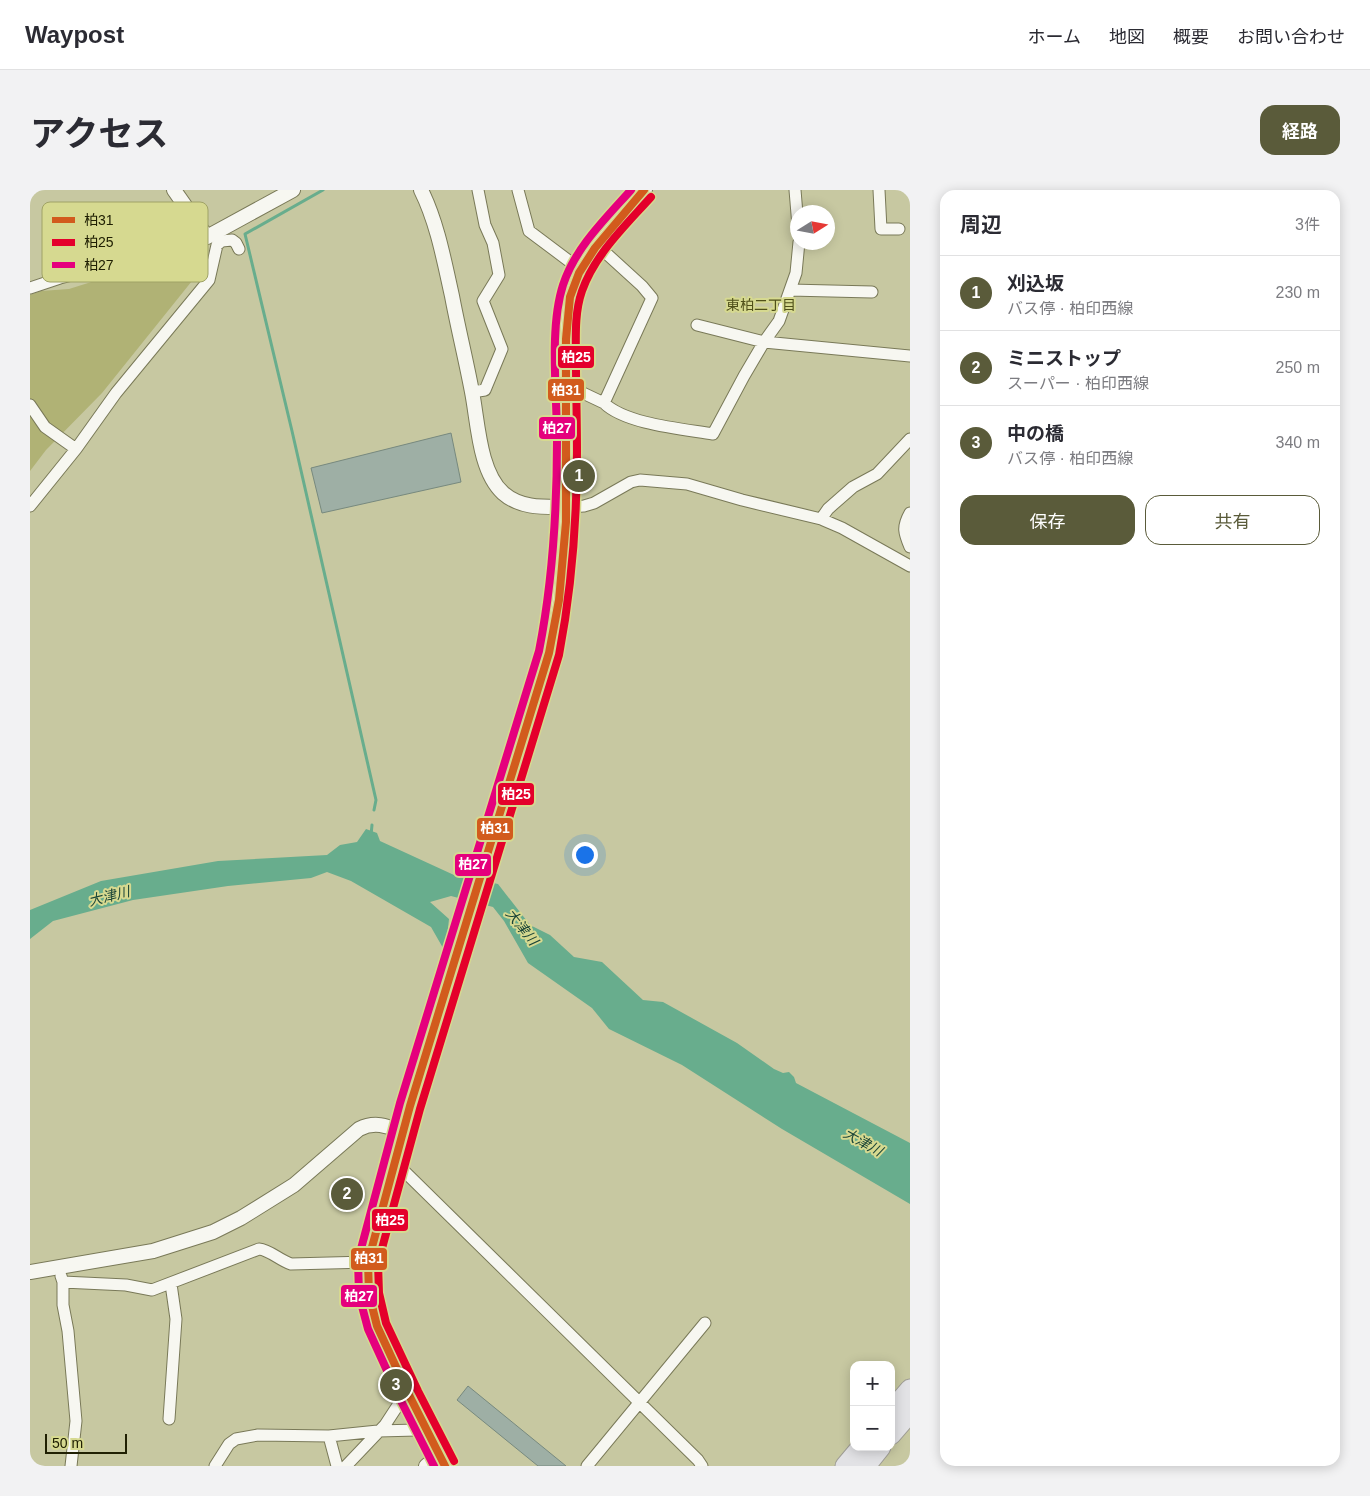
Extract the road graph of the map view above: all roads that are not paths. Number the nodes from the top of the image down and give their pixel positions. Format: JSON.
{"nodes":[{"id":1,"x":174,"y":190,"type":"edge"},
{"id":2,"x":293,"y":190,"type":"edge"},
{"id":3,"x":421,"y":190,"type":"edge"},
{"id":4,"x":478,"y":190,"type":"edge"},
{"id":5,"x":518,"y":190,"type":"edge"},
{"id":6,"x":644,"y":190,"type":"edge"},
{"id":7,"x":795,"y":190,"type":"edge"},
{"id":8,"x":879,"y":190,"type":"edge"},
{"id":9,"x":184,"y":202,"type":"edge"},
{"id":10,"x":796,"y":205,"type":"edge"},
{"id":11,"x":899,"y":229,"type":"dead end"},
{"id":12,"x":208,"y":232,"type":"edge"},
{"id":13,"x":213,"y":238,"type":"junction"},
{"id":14,"x":208,"y":240,"type":"edge"},
{"id":15,"x":598,"y":245,"type":"junction"},
{"id":16,"x":239,"y":248,"type":"dead end"},
{"id":17,"x":798,"y":250,"type":"edge"},
{"id":18,"x":581,"y":270,"type":"junction"},
{"id":19,"x":208,"y":281,"type":"edge"},
{"id":20,"x":50,"y":282,"type":"edge"},
{"id":21,"x":207,"y":282,"type":"edge"},
{"id":22,"x":30,"y":288,"type":"edge"},
{"id":23,"x":790,"y":290,"type":"junction"},
{"id":24,"x":872,"y":292,"type":"dead end"},
{"id":25,"x":697,"y":325,"type":"dead end"},
{"id":26,"x":764,"y":342,"type":"junction"},
{"id":27,"x":910,"y":356,"type":"edge"},
{"id":28,"x":566,"y":385,"type":"junction"},
{"id":29,"x":472,"y":392,"type":"junction"},
{"id":30,"x":604,"y":403,"type":"junction"},
{"id":31,"x":30,"y":405,"type":"edge"},
{"id":32,"x":910,"y":439,"type":"edge"},
{"id":33,"x":76,"y":450,"type":"junction"},
{"id":34,"x":30,"y":506,"type":"edge"},
{"id":35,"x":568,"y":507,"type":"junction"},
{"id":36,"x":910,"y":513,"type":"edge"},
{"id":37,"x":821,"y":519,"type":"junction"},
{"id":38,"x":910,"y":547,"type":"edge"},
{"id":39,"x":910,"y":566,"type":"edge"},
{"id":40,"x":403,"y":1132,"type":"junction"},
{"id":41,"x":395,"y":1168,"type":"junction"},
{"id":42,"x":368,"y":1262,"type":"junction"},
{"id":43,"x":58,"y":1267,"type":"junction"},
{"id":44,"x":30,"y":1272,"type":"edge"},
{"id":45,"x":63,"y":1282,"type":"junction"},
{"id":46,"x":171,"y":1284,"type":"junction"},
{"id":47,"x":705,"y":1323,"type":"dead end"},
{"id":48,"x":910,"y":1388,"type":"edge"},
{"id":49,"x":409,"y":1396,"type":"junction"},
{"id":50,"x":640,"y":1402,"type":"junction"},
{"id":51,"x":895,"y":1406,"type":"edge"},
{"id":52,"x":910,"y":1412,"type":"edge"},
{"id":53,"x":169,"y":1419,"type":"dead end"},
{"id":54,"x":425,"y":1427,"type":"junction"},
{"id":55,"x":895,"y":1430,"type":"edge"},
{"id":56,"x":378,"y":1431,"type":"junction"},
{"id":57,"x":329,"y":1436,"type":"junction"},
{"id":58,"x":858,"y":1451,"type":"edge"},
{"id":59,"x":878,"y":1451,"type":"edge"},
{"id":60,"x":442,"y":1460,"type":"edge"},
{"id":61,"x":71,"y":1466,"type":"edge"},
{"id":62,"x":215,"y":1466,"type":"edge"},
{"id":63,"x":337,"y":1466,"type":"edge"},
{"id":64,"x":346,"y":1466,"type":"edge"},
{"id":65,"x":426,"y":1466,"type":"edge"},
{"id":66,"x":588,"y":1466,"type":"edge"},
{"id":67,"x":702,"y":1466,"type":"edge"},
{"id":68,"x":845,"y":1466,"type":"edge"},
{"id":69,"x":866,"y":1466,"type":"edge"}],
"edges":[{"from":1,"to":9,"type":"street"},
{"from":2,"to":13,"type":"street"},
{"from":3,"to":29,"type":"street"},
{"from":4,"to":29,"type":"street"},
{"from":5,"to":18,"type":"street"},
{"from":6,"to":15,"type":"main road"},
{"from":7,"to":10,"type":"street"},
{"from":8,"to":11,"type":"street"},
{"from":12,"to":13,"type":"street"},
{"from":13,"to":14,"type":"street"},
{"from":13,"to":16,"type":"street"},
{"from":13,"to":19,"type":"street"},
{"from":15,"to":18,"type":"main road"},
{"from":15,"to":30,"type":"street"},
{"from":17,"to":23,"type":"street"},
{"from":18,"to":28,"type":"main road"},
{"from":20,"to":22,"type":"street"},
{"from":21,"to":33,"type":"street"},
{"from":23,"to":24,"type":"street"},
{"from":23,"to":26,"type":"street"},
{"from":25,"to":26,"type":"street"},
{"from":26,"to":27,"type":"street"},
{"from":26,"to":30,"type":"street"},
{"from":28,"to":30,"type":"street"},
{"from":28,"to":35,"type":"main road"},
{"from":29,"to":35,"type":"street"},
{"from":31,"to":33,"type":"street"},
{"from":32,"to":37,"type":"street"},
{"from":33,"to":34,"type":"street"},
{"from":35,"to":37,"type":"street"},
{"from":35,"to":40,"type":"main road"},
{"from":36,"to":38,"type":"street"},
{"from":37,"to":39,"type":"street"},
{"from":40,"to":41,"type":"main road"},
{"from":40,"to":43,"type":"street"},
{"from":41,"to":42,"type":"main road"},
{"from":41,"to":50,"type":"street"},
{"from":42,"to":46,"type":"street"},
{"from":42,"to":49,"type":"main road"},
{"from":43,"to":44,"type":"street"},
{"from":43,"to":45,"type":"street"},
{"from":45,"to":46,"type":"street"},
{"from":45,"to":61,"type":"street"},
{"from":46,"to":53,"type":"street"},
{"from":47,"to":50,"type":"street"},
{"from":48,"to":51,"type":"highway"},
{"from":49,"to":54,"type":"main road"},
{"from":49,"to":56,"type":"street"},
{"from":50,"to":66,"type":"street"},
{"from":50,"to":67,"type":"street"},
{"from":52,"to":55,"type":"highway"},
{"from":54,"to":56,"type":"street"},
{"from":54,"to":60,"type":"main road"},
{"from":56,"to":57,"type":"street"},
{"from":56,"to":64,"type":"street"},
{"from":57,"to":62,"type":"street"},
{"from":57,"to":63,"type":"street"},
{"from":58,"to":68,"type":"highway"},
{"from":59,"to":69,"type":"highway"},
{"from":60,"to":65,"type":"street"}]}
